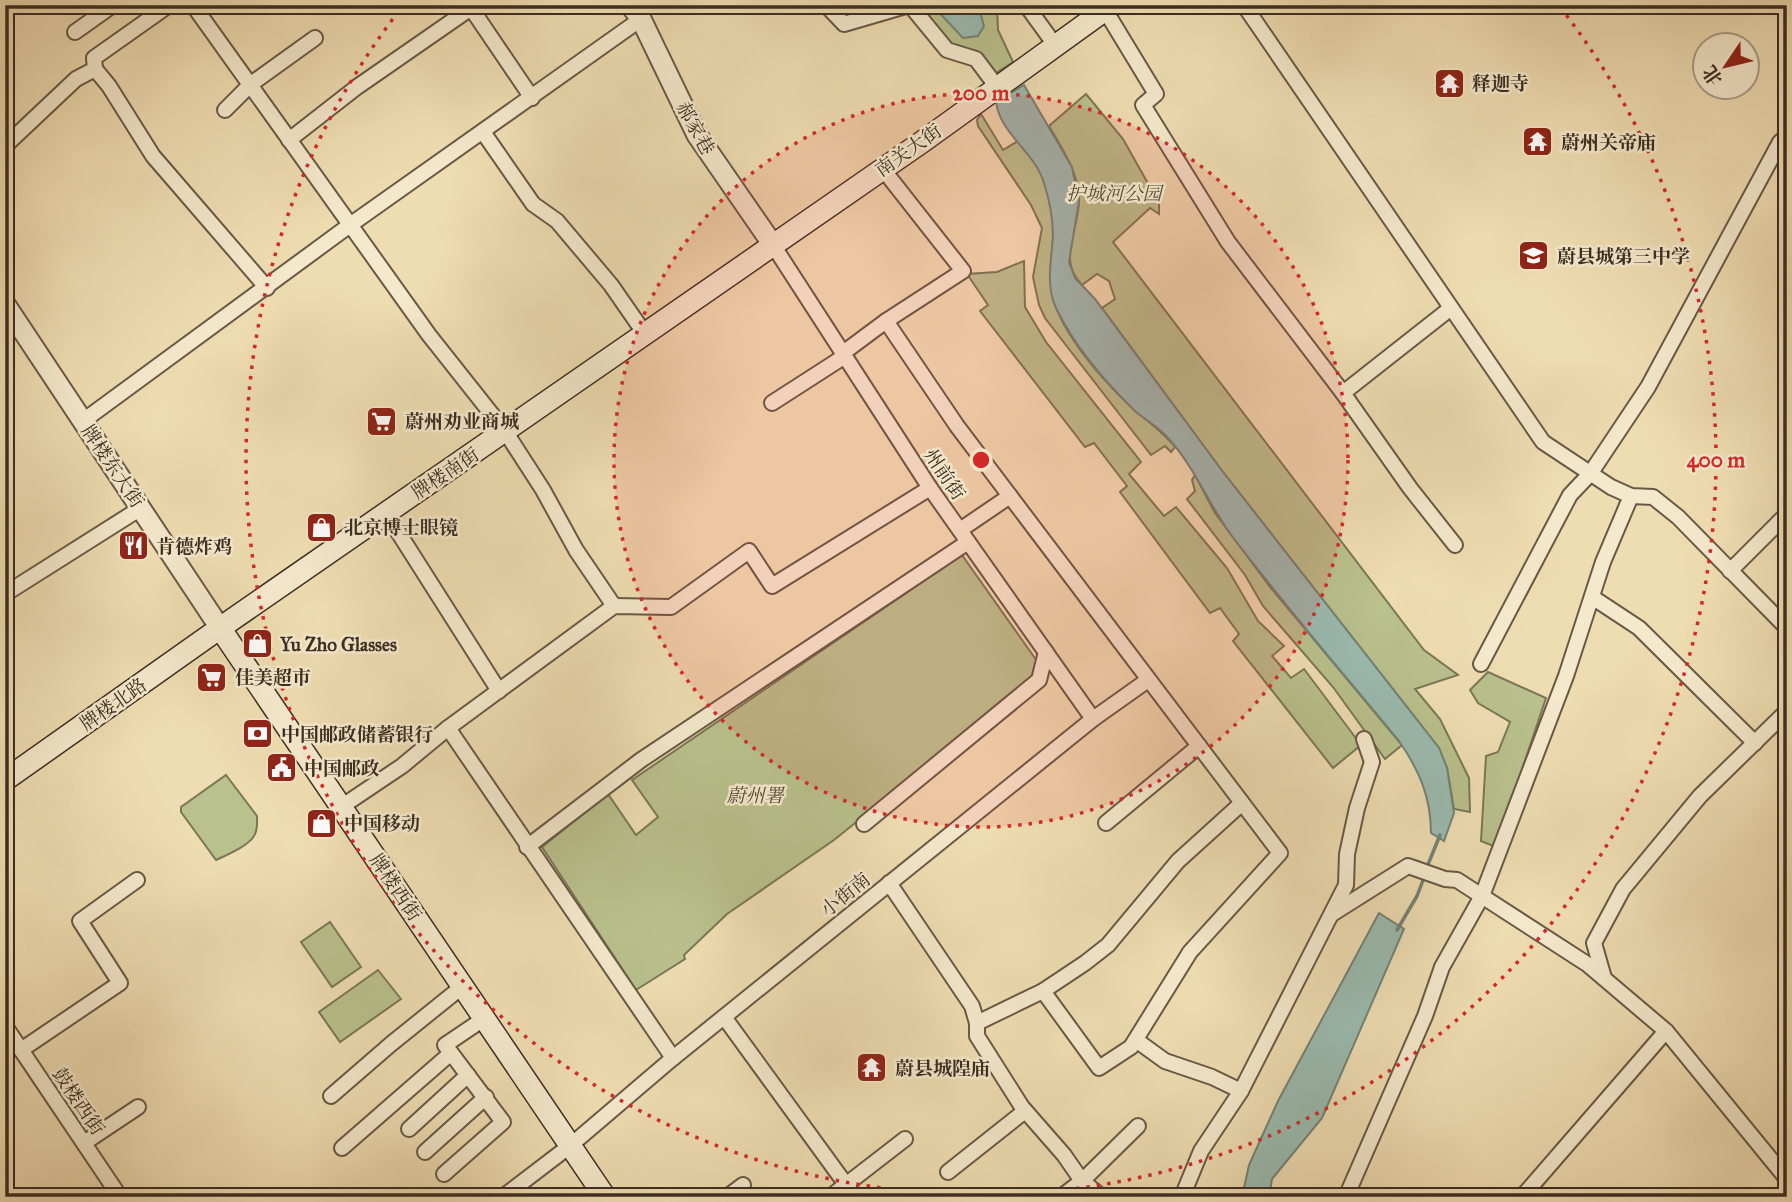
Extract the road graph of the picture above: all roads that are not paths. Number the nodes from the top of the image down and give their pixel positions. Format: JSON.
{"nodes":[{"id":1,"x":113,"y":5,"type":"edge"},
{"id":2,"x":169,"y":5,"type":"edge"},
{"id":3,"x":193,"y":5,"type":"edge"},
{"id":4,"x":826,"y":5,"type":"edge"},
{"id":5,"x":910,"y":5,"type":"edge"},
{"id":6,"x":1026,"y":5,"type":"edge"},
{"id":7,"x":1244,"y":5,"type":"edge"},
{"id":8,"x":470,"y":7,"type":"edge"},
{"id":9,"x":1108,"y":8,"type":"edge"},
{"id":10,"x":634,"y":9,"type":"edge"},
{"id":11,"x":75,"y":32,"type":"dead end"},
{"id":12,"x":315,"y":38,"type":"dead end"},
{"id":13,"x":1055,"y":45,"type":"junction"},
{"id":14,"x":95,"y":69,"type":"junction"},
{"id":15,"x":251,"y":84,"type":"junction"},
{"id":16,"x":997,"y":87,"type":"junction"},
{"id":17,"x":532,"y":98,"type":"junction"},
{"id":18,"x":225,"y":110,"type":"dead end"},
{"id":19,"x":483,"y":132,"type":"junction"},
{"id":20,"x":1787,"y":136,"type":"edge"},
{"id":21,"x":289,"y":140,"type":"junction"},
{"id":22,"x":5,"y":146,"type":"edge"},
{"id":23,"x":882,"y":167,"type":"junction"},
{"id":24,"x":350,"y":225,"type":"junction"},
{"id":25,"x":773,"y":245,"type":"junction"},
{"id":26,"x":267,"y":288,"type":"junction"},
{"id":27,"x":5,"y":304,"type":"edge"},
{"id":28,"x":1451,"y":307,"type":"junction"},
{"id":29,"x":886,"y":321,"type":"junction"},
{"id":30,"x":645,"y":334,"type":"junction"},
{"id":31,"x":844,"y":354,"type":"junction"},
{"id":32,"x":1343,"y":393,"type":"junction"},
{"id":33,"x":772,"y":403,"type":"dead end"},
{"id":34,"x":83,"y":421,"type":"junction"},
{"id":35,"x":505,"y":431,"type":"junction"},
{"id":36,"x":1590,"y":474,"type":"junction"},
{"id":37,"x":930,"y":488,"type":"junction"},
{"id":38,"x":1010,"y":496,"type":"junction"},
{"id":39,"x":1631,"y":496,"type":"junction"},
{"id":40,"x":141,"y":508,"type":"junction"},
{"id":41,"x":386,"y":513,"type":"junction"},
{"id":42,"x":1787,"y":514,"type":"edge"},
{"id":43,"x":964,"y":536,"type":"junction"},
{"id":44,"x":1455,"y":545,"type":"dead end"},
{"id":45,"x":1730,"y":571,"type":"junction"},
{"id":46,"x":5,"y":594,"type":"edge"},
{"id":47,"x":1592,"y":597,"type":"junction"},
{"id":48,"x":614,"y":606,"type":"junction"},
{"id":49,"x":220,"y":628,"type":"junction"},
{"id":50,"x":1787,"y":628,"type":"edge"},
{"id":51,"x":1045,"y":652,"type":"junction"},
{"id":52,"x":1480,"y":664,"type":"dead end"},
{"id":53,"x":1148,"y":680,"type":"junction"},
{"id":54,"x":499,"y":691,"type":"junction"},
{"id":55,"x":1787,"y":711,"type":"edge"},
{"id":56,"x":1093,"y":719,"type":"junction"},
{"id":57,"x":448,"y":728,"type":"junction"},
{"id":58,"x":1364,"y":739,"type":"dead end"},
{"id":59,"x":1755,"y":743,"type":"junction"},
{"id":60,"x":1199,"y":746,"type":"junction"},
{"id":61,"x":5,"y":780,"type":"edge"},
{"id":62,"x":1242,"y":803,"type":"junction"},
{"id":63,"x":341,"y":807,"type":"junction"},
{"id":64,"x":1106,"y":823,"type":"dead end"},
{"id":65,"x":864,"y":824,"type":"dead end"},
{"id":66,"x":527,"y":847,"type":"junction"},
{"id":67,"x":137,"y":880,"type":"dead end"},
{"id":68,"x":889,"y":883,"type":"junction"},
{"id":69,"x":1482,"y":896,"type":"junction"},
{"id":70,"x":1332,"y":914,"type":"junction"},
{"id":71,"x":1604,"y":978,"type":"junction"},
{"id":72,"x":463,"y":986,"type":"junction"},
{"id":73,"x":1043,"y":991,"type":"junction"},
{"id":74,"x":724,"y":1017,"type":"junction"},
{"id":75,"x":485,"y":1018,"type":"junction"},
{"id":76,"x":977,"y":1023,"type":"junction"},
{"id":77,"x":5,"y":1026,"type":"edge"},
{"id":78,"x":1666,"y":1031,"type":"junction"},
{"id":79,"x":1136,"y":1040,"type":"junction"},
{"id":80,"x":21,"y":1049,"type":"junction"},
{"id":81,"x":451,"y":1053,"type":"junction"},
{"id":82,"x":673,"y":1058,"type":"junction"},
{"id":83,"x":468,"y":1075,"type":"junction"},
{"id":84,"x":1241,"y":1091,"type":"junction"},
{"id":85,"x":331,"y":1096,"type":"dead end"},
{"id":86,"x":486,"y":1097,"type":"junction"},
{"id":87,"x":138,"y":1107,"type":"dead end"},
{"id":88,"x":1026,"y":1111,"type":"junction"},
{"id":89,"x":1138,"y":1126,"type":"dead end"},
{"id":90,"x":409,"y":1129,"type":"dead end"},
{"id":91,"x":905,"y":1139,"type":"dead end"},
{"id":92,"x":84,"y":1143,"type":"junction"},
{"id":93,"x":571,"y":1145,"type":"junction"},
{"id":94,"x":342,"y":1148,"type":"dead end"},
{"id":95,"x":425,"y":1152,"type":"dead end"},
{"id":96,"x":948,"y":1172,"type":"dead end"},
{"id":97,"x":444,"y":1174,"type":"dead end"},
{"id":98,"x":1787,"y":1179,"type":"edge"},
{"id":99,"x":1082,"y":1181,"type":"junction"},
{"id":100,"x":743,"y":1185,"type":"dead end"},
{"id":101,"x":852,"y":1191,"type":"edge"},
{"id":102,"x":1787,"y":1192,"type":"edge"},
{"id":103,"x":120,"y":1197,"type":"edge"},
{"id":104,"x":503,"y":1197,"type":"edge"},
{"id":105,"x":605,"y":1197,"type":"edge"},
{"id":106,"x":727,"y":1197,"type":"edge"},
{"id":107,"x":830,"y":1197,"type":"edge"},
{"id":108,"x":1060,"y":1197,"type":"edge"},
{"id":109,"x":1102,"y":1197,"type":"edge"},
{"id":110,"x":1182,"y":1197,"type":"edge"},
{"id":111,"x":1346,"y":1197,"type":"edge"},
{"id":112,"x":1522,"y":1197,"type":"edge"},
{"id":113,"x":1782,"y":1197,"type":"edge"}],
"edges":[{"from":1,"to":11,"type":"street"},
{"from":2,"to":14,"type":"street"},
{"from":3,"to":15,"type":"street"},
{"from":4,"to":5,"type":"street"},
{"from":5,"to":16,"type":"street"},
{"from":6,"to":13,"type":"street"},
{"from":7,"to":28,"type":"street"},
{"from":8,"to":17,"type":"street"},
{"from":8,"to":21,"type":"street"},
{"from":9,"to":13,"type":"main road","name":"南关大街"},
{"from":9,"to":32,"type":"street"},
{"from":10,"to":17,"type":"street"},
{"from":10,"to":25,"type":"street","name":"郝家巷"},
{"from":12,"to":15,"type":"street"},
{"from":13,"to":16,"type":"main road","name":"南关大街"},
{"from":14,"to":22,"type":"street"},
{"from":14,"to":26,"type":"street"},
{"from":15,"to":18,"type":"street"},
{"from":15,"to":21,"type":"street"},
{"from":16,"to":23,"type":"main road","name":"南关大街"},
{"from":17,"to":19,"type":"street"},
{"from":19,"to":24,"type":"street"},
{"from":19,"to":30,"type":"street"},
{"from":20,"to":36,"type":"street"},
{"from":21,"to":24,"type":"street"},
{"from":23,"to":25,"type":"main road","name":"南关大街"},
{"from":23,"to":29,"type":"street"},
{"from":24,"to":26,"type":"street"},
{"from":24,"to":35,"type":"street"},
{"from":25,"to":30,"type":"main road","name":"牌楼南街"},
{"from":25,"to":31,"type":"street","name":"州前街"},
{"from":26,"to":34,"type":"street"},
{"from":27,"to":34,"type":"street","name":"牌楼东大街"},
{"from":28,"to":32,"type":"street"},
{"from":28,"to":36,"type":"street"},
{"from":29,"to":31,"type":"street"},
{"from":29,"to":38,"type":"street"},
{"from":30,"to":35,"type":"main road","name":"牌楼南街"},
{"from":31,"to":33,"type":"street"},
{"from":31,"to":37,"type":"street","name":"州前街"},
{"from":32,"to":44,"type":"street"},
{"from":34,"to":40,"type":"street","name":"牌楼东大街"},
{"from":35,"to":41,"type":"main road","name":"牌楼南街"},
{"from":35,"to":48,"type":"street"},
{"from":36,"to":39,"type":"street"},
{"from":36,"to":52,"type":"street"},
{"from":37,"to":43,"type":"street","name":"州前街"},
{"from":37,"to":48,"type":"street"},
{"from":38,"to":43,"type":"street"},
{"from":38,"to":53,"type":"street"},
{"from":39,"to":45,"type":"street"},
{"from":39,"to":47,"type":"street"},
{"from":40,"to":46,"type":"street"},
{"from":40,"to":49,"type":"street","name":"牌楼东大街"},
{"from":41,"to":49,"type":"main road","name":"牌楼南街"},
{"from":41,"to":54,"type":"street"},
{"from":42,"to":45,"type":"street"},
{"from":43,"to":51,"type":"street","name":"州前街"},
{"from":43,"to":66,"type":"street"},
{"from":45,"to":50,"type":"street"},
{"from":47,"to":59,"type":"street"},
{"from":47,"to":69,"type":"street"},
{"from":48,"to":54,"type":"street"},
{"from":49,"to":61,"type":"main road","name":"牌楼北路"},
{"from":49,"to":63,"type":"main road","name":"牌楼西街"},
{"from":51,"to":56,"type":"street","name":"州前街"},
{"from":51,"to":65,"type":"street"},
{"from":53,"to":56,"type":"street","name":"小街南"},
{"from":53,"to":60,"type":"street"},
{"from":54,"to":57,"type":"street"},
{"from":55,"to":59,"type":"street"},
{"from":56,"to":68,"type":"street","name":"小街南"},
{"from":57,"to":63,"type":"street"},
{"from":57,"to":66,"type":"street"},
{"from":58,"to":70,"type":"street"},
{"from":59,"to":71,"type":"street"},
{"from":60,"to":62,"type":"street"},
{"from":60,"to":64,"type":"street"},
{"from":62,"to":73,"type":"street"},
{"from":62,"to":79,"type":"street"},
{"from":63,"to":72,"type":"main road","name":"牌楼西街"},
{"from":66,"to":82,"type":"street"},
{"from":67,"to":80,"type":"street"},
{"from":68,"to":74,"type":"street","name":"小街南"},
{"from":68,"to":76,"type":"street"},
{"from":69,"to":70,"type":"street"},
{"from":69,"to":71,"type":"street"},
{"from":69,"to":111,"type":"street"},
{"from":70,"to":84,"type":"street"},
{"from":71,"to":78,"type":"street"},
{"from":72,"to":75,"type":"main road","name":"牌楼西街"},
{"from":72,"to":85,"type":"street"},
{"from":73,"to":76,"type":"street"},
{"from":73,"to":79,"type":"street"},
{"from":74,"to":82,"type":"street","name":"小街南"},
{"from":74,"to":101,"type":"street"},
{"from":75,"to":81,"type":"street"},
{"from":75,"to":93,"type":"main road","name":"牌楼西街"},
{"from":76,"to":88,"type":"street"},
{"from":77,"to":80,"type":"street","name":"鼓楼西街"},
{"from":78,"to":98,"type":"street"},
{"from":78,"to":112,"type":"street"},
{"from":79,"to":84,"type":"street"},
{"from":80,"to":92,"type":"street","name":"鼓楼西街"},
{"from":81,"to":83,"type":"street"},
{"from":81,"to":94,"type":"street"},
{"from":82,"to":93,"type":"street","name":"小街南"},
{"from":83,"to":86,"type":"street"},
{"from":83,"to":90,"type":"street"},
{"from":84,"to":110,"type":"street"},
{"from":86,"to":95,"type":"street"},
{"from":86,"to":97,"type":"street"},
{"from":87,"to":92,"type":"street"},
{"from":88,"to":96,"type":"street"},
{"from":88,"to":99,"type":"street"},
{"from":89,"to":99,"type":"street"},
{"from":91,"to":101,"type":"street"},
{"from":92,"to":103,"type":"street","name":"鼓楼西街"},
{"from":93,"to":104,"type":"street","name":"小街南"},
{"from":93,"to":105,"type":"main road","name":"牌楼西街"},
{"from":99,"to":108,"type":"street"},
{"from":99,"to":109,"type":"street"},
{"from":100,"to":106,"type":"street"},
{"from":101,"to":107,"type":"street"},
{"from":102,"to":113,"type":"street"}]}
